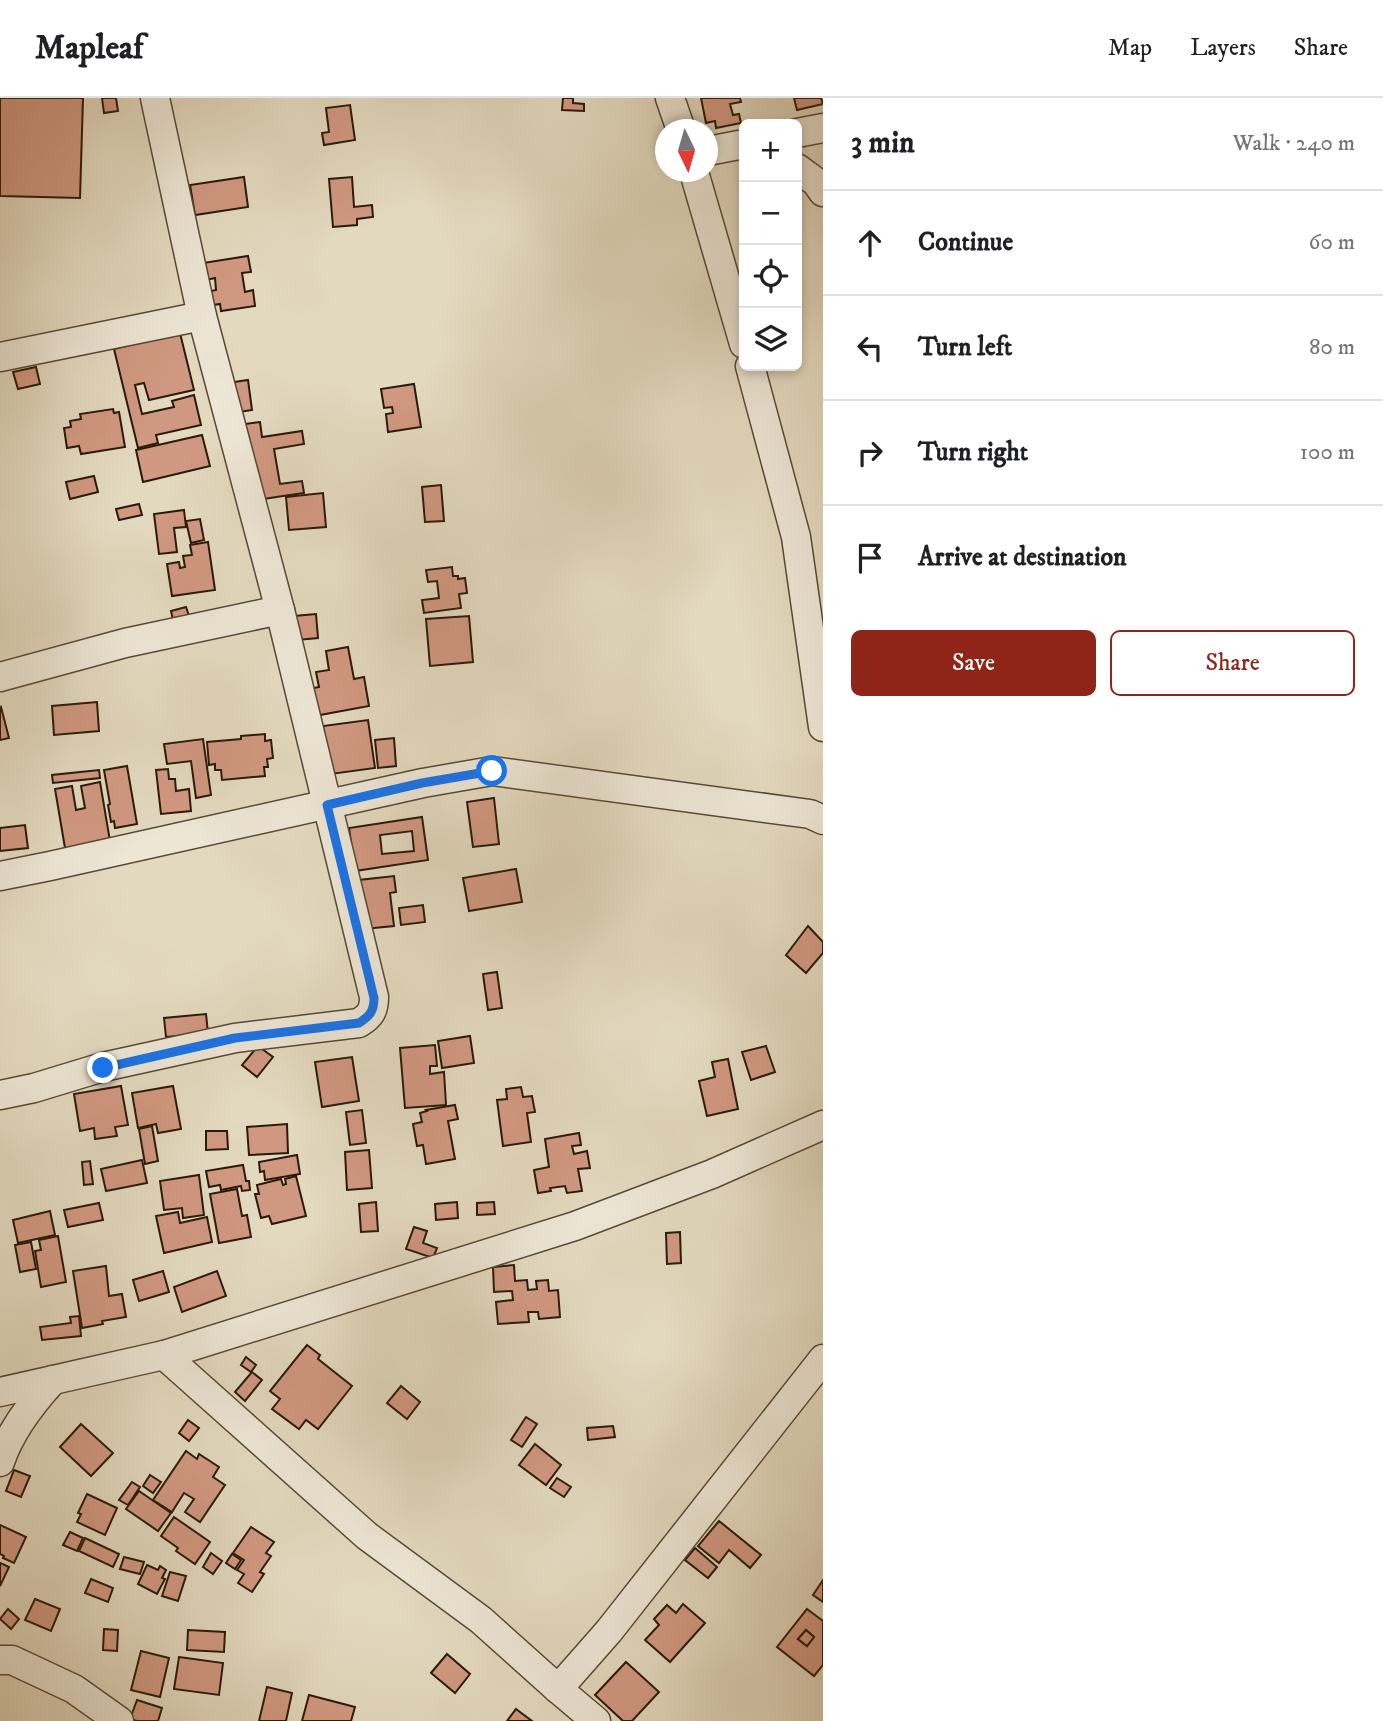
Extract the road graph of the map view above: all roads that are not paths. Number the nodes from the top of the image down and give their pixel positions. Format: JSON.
{"nodes":[{"id":1,"x":155,"y":98,"type":"edge"},
{"id":2,"x":670,"y":98,"type":"edge"},
{"id":3,"x":677,"y":119,"type":"edge"},
{"id":4,"x":823,"y":128,"type":"edge"},
{"id":5,"x":802,"y":132,"type":"edge"},
{"id":6,"x":697,"y":182,"type":"edge"},
{"id":7,"x":202,"y":316,"type":"junction"},
{"id":8,"x":739,"y":327,"type":"edge"},
{"id":9,"x":0,"y":357,"type":"edge"},
{"id":10,"x":751,"y":371,"type":"edge"},
{"id":11,"x":280,"y":610,"type":"junction"},
{"id":12,"x":0,"y":677,"type":"edge"},
{"id":13,"x":823,"y":727,"type":"edge"},
{"id":14,"x":327,"y":805,"type":"junction"},
{"id":15,"x":823,"y":820,"type":"edge"},
{"id":16,"x":0,"y":876,"type":"edge"},
{"id":17,"x":0,"y":1095,"type":"edge"},
{"id":18,"x":823,"y":1125,"type":"edge"},
{"id":19,"x":164,"y":1355,"type":"junction"},
{"id":20,"x":823,"y":1359,"type":"edge"},
{"id":21,"x":53,"y":1380,"type":"junction"},
{"id":22,"x":0,"y":1392,"type":"edge"},
{"id":23,"x":0,"y":1462,"type":"edge"},
{"id":24,"x":0,"y":1660,"type":"edge"},
{"id":25,"x":558,"y":1689,"type":"junction"},
{"id":26,"x":118,"y":1721,"type":"edge"},
{"id":27,"x":596,"y":1721,"type":"edge"}],
"edges":[{"from":1,"to":7,"type":"street"},
{"from":2,"to":3,"type":"street"},
{"from":4,"to":5,"type":"street"},
{"from":6,"to":8,"type":"street"},
{"from":7,"to":9,"type":"street"},
{"from":7,"to":11,"type":"street"},
{"from":10,"to":13,"type":"street"},
{"from":11,"to":12,"type":"street"},
{"from":11,"to":14,"type":"street"},
{"from":14,"to":15,"type":"street"},
{"from":14,"to":16,"type":"street"},
{"from":14,"to":17,"type":"street"},
{"from":18,"to":19,"type":"street"},
{"from":19,"to":21,"type":"street"},
{"from":19,"to":25,"type":"street"},
{"from":20,"to":25,"type":"street"},
{"from":21,"to":22,"type":"street"},
{"from":21,"to":23,"type":"street"},
{"from":24,"to":26,"type":"street"},
{"from":25,"to":27,"type":"street"}]}
